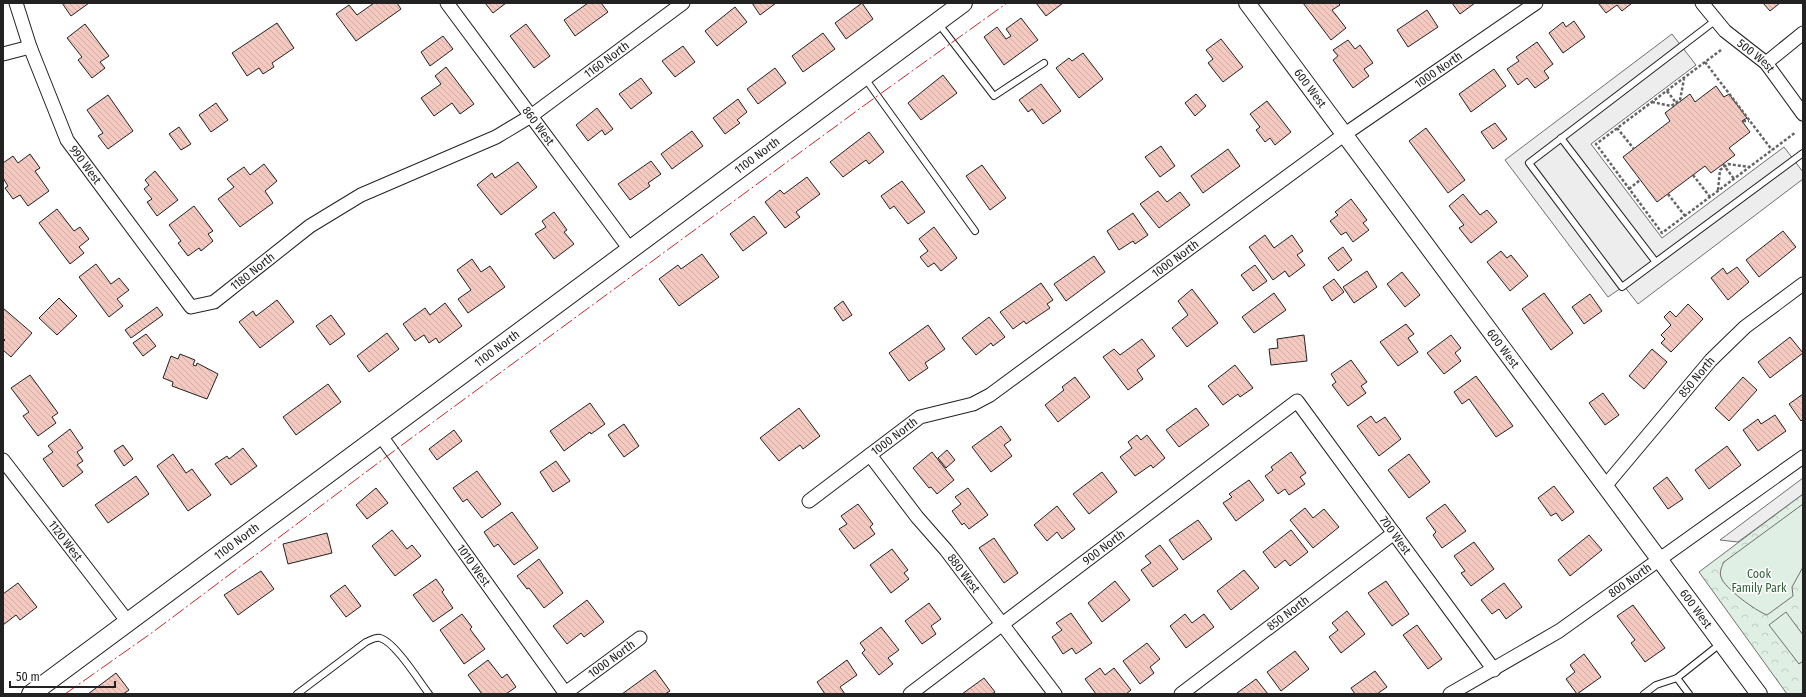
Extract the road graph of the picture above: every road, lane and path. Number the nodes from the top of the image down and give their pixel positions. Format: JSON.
{"nodes":[{"id":1,"x":16,"y":3,"type":"edge"},
{"id":2,"x":446,"y":3,"type":"edge"},
{"id":3,"x":683,"y":3,"type":"edge"},
{"id":4,"x":963,"y":3,"type":"edge"},
{"id":5,"x":1247,"y":3,"type":"edge"},
{"id":6,"x":1536,"y":3,"type":"edge"},
{"id":7,"x":1702,"y":3,"type":"edge"},
{"id":8,"x":1716,"y":20,"type":"junction"},
{"id":9,"x":937,"y":22,"type":"junction"},
{"id":10,"x":1803,"y":33,"type":"edge"},
{"id":11,"x":30,"y":47,"type":"junction"},
{"id":12,"x":1721,"y":50,"type":"dead end"},
{"id":13,"x":3,"y":54,"type":"edge"},
{"id":14,"x":1705,"y":62,"type":"junction"},
{"id":15,"x":1044,"y":63,"type":"dead end"},
{"id":16,"x":1766,"y":63,"type":"junction"},
{"id":17,"x":863,"y":76,"type":"junction"},
{"id":18,"x":1684,"y":78,"type":"junction"},
{"id":19,"x":1667,"y":91,"type":"junction"},
{"id":20,"x":1728,"y":91,"type":"junction"},
{"id":21,"x":1726,"y":96,"type":"dead end"},
{"id":22,"x":1652,"y":102,"type":"junction"},
{"id":23,"x":1677,"y":103,"type":"junction"},
{"id":24,"x":1803,"y":114,"type":"edge"},
{"id":25,"x":530,"y":116,"type":"junction"},
{"id":26,"x":1743,"y":120,"type":"dead end"},
{"id":27,"x":1750,"y":121,"type":"junction"},
{"id":28,"x":1617,"y":128,"type":"junction"},
{"id":29,"x":1796,"y":132,"type":"dead end"},
{"id":30,"x":1345,"y":134,"type":"junction"},
{"id":31,"x":1561,"y":138,"type":"junction"},
{"id":32,"x":1634,"y":149,"type":"dead end"},
{"id":33,"x":1772,"y":150,"type":"junction"},
{"id":34,"x":1803,"y":152,"type":"edge"},
{"id":35,"x":1724,"y":166,"type":"junction"},
{"id":36,"x":1749,"y":168,"type":"junction"},
{"id":37,"x":1693,"y":175,"type":"dead end"},
{"id":38,"x":1734,"y":179,"type":"junction"},
{"id":39,"x":1640,"y":180,"type":"dead end"},
{"id":40,"x":1629,"y":189,"type":"junction"},
{"id":41,"x":1718,"y":190,"type":"junction"},
{"id":42,"x":1668,"y":194,"type":"dead end"},
{"id":43,"x":1710,"y":197,"type":"junction"},
{"id":44,"x":1685,"y":216,"type":"junction"},
{"id":45,"x":310,"y":226,"type":"joint"},
{"id":46,"x":975,"y":231,"type":"dead end"},
{"id":47,"x":629,"y":248,"type":"junction"},
{"id":48,"x":1655,"y":261,"type":"junction"},
{"id":49,"x":1803,"y":284,"type":"edge"},
{"id":50,"x":191,"y":307,"type":"joint"},
{"id":51,"x":1297,"y":401,"type":"joint"},
{"id":52,"x":381,"y":436,"type":"junction"},
{"id":53,"x":870,"y":455,"type":"junction"},
{"id":54,"x":1803,"y":457,"type":"edge"},
{"id":55,"x":3,"y":460,"type":"edge"},
{"id":56,"x":1606,"y":485,"type":"junction"},
{"id":57,"x":809,"y":501,"type":"dead end"},
{"id":58,"x":1394,"y":533,"type":"junction"},
{"id":59,"x":1659,"y":560,"type":"junction"},
{"id":60,"x":128,"y":622,"type":"junction"},
{"id":61,"x":1002,"y":624,"type":"junction"},
{"id":62,"x":640,"y":638,"type":"dead end"},
{"id":63,"x":1721,"y":643,"type":"junction"},
{"id":64,"x":1494,"y":670,"type":"junction"},
{"id":65,"x":1677,"y":678,"type":"junction"},
{"id":66,"x":31,"y":694,"type":"edge"},
{"id":67,"x":297,"y":694,"type":"edge"},
{"id":68,"x":429,"y":694,"type":"edge"},
{"id":69,"x":565,"y":694,"type":"edge"},
{"id":70,"x":910,"y":694,"type":"edge"},
{"id":71,"x":1055,"y":694,"type":"edge"},
{"id":72,"x":1181,"y":694,"type":"edge"},
{"id":73,"x":1450,"y":694,"type":"edge"},
{"id":74,"x":1644,"y":694,"type":"edge"},
{"id":75,"x":1689,"y":694,"type":"edge"},
{"id":76,"x":1759,"y":694,"type":"edge"}],
"edges":[{"from":1,"to":11,"type":"street","name":"990 West"},
{"from":2,"to":25,"type":"street","name":"860 West"},
{"from":3,"to":25,"type":"street","name":"1160 North"},
{"from":4,"to":9,"type":"main road","name":"1100 North"},
{"from":5,"to":30,"type":"street","name":"600 West"},
{"from":6,"to":30,"type":"street","name":"1000 North"},
{"from":7,"to":8,"type":"street","name":"500 West"},
{"from":8,"to":16,"type":"street","name":"500 West"},
{"from":8,"to":31,"type":"lane"},
{"from":9,"to":15,"type":"lane"},
{"from":9,"to":17,"type":"main road","name":"1100 North"},
{"from":10,"to":16,"type":"street"},
{"from":11,"to":13,"type":"street"},
{"from":11,"to":50,"type":"street","name":"990 West"},
{"from":12,"to":14,"type":"path"},
{"from":14,"to":18,"type":"path"},
{"from":14,"to":20,"type":"path"},
{"from":16,"to":24,"type":"street","name":"500 West"},
{"from":17,"to":46,"type":"lane"},
{"from":17,"to":47,"type":"main road","name":"1100 North"},
{"from":18,"to":19,"type":"path"},
{"from":18,"to":23,"type":"path"},
{"from":19,"to":22,"type":"path"},
{"from":19,"to":23,"type":"path"},
{"from":20,"to":21,"type":"path"},
{"from":20,"to":27,"type":"path"},
{"from":22,"to":23,"type":"path"},
{"from":22,"to":28,"type":"path"},
{"from":25,"to":45,"type":"street","name":"1160 North"},
{"from":25,"to":47,"type":"street","name":"860 West"},
{"from":26,"to":27,"type":"path"},
{"from":27,"to":33,"type":"path"},
{"from":28,"to":32,"type":"path"},
{"from":28,"to":40,"type":"path"},
{"from":29,"to":33,"type":"path"},
{"from":30,"to":53,"type":"street","name":"1000 North"},
{"from":30,"to":56,"type":"street","name":"600 West"},
{"from":31,"to":48,"type":"lane"},
{"from":31,"to":48,"type":"lane"},
{"from":33,"to":36,"type":"path"},
{"from":34,"to":48,"type":"lane"},
{"from":35,"to":36,"type":"path"},
{"from":35,"to":38,"type":"path"},
{"from":35,"to":41,"type":"path"},
{"from":36,"to":38,"type":"path"},
{"from":37,"to":43,"type":"path"},
{"from":38,"to":41,"type":"path"},
{"from":39,"to":40,"type":"path"},
{"from":40,"to":44,"type":"path"},
{"from":41,"to":43,"type":"path"},
{"from":42,"to":44,"type":"path"},
{"from":43,"to":44,"type":"path"},
{"from":45,"to":50,"type":"street","name":"1180 North"},
{"from":47,"to":52,"type":"main road","name":"1100 North"},
{"from":49,"to":56,"type":"street","name":"850 North"},
{"from":51,"to":58,"type":"street","name":"700 West"},
{"from":51,"to":61,"type":"street","name":"900 North"},
{"from":52,"to":60,"type":"main road","name":"1100 North"},
{"from":52,"to":69,"type":"street","name":"1010 West"},
{"from":53,"to":57,"type":"street","name":"1000 North"},
{"from":53,"to":61,"type":"street","name":"880 West"},
{"from":54,"to":59,"type":"street","name":"800 North"},
{"from":55,"to":60,"type":"street","name":"1120 West"},
{"from":56,"to":59,"type":"street","name":"600 West"},
{"from":58,"to":64,"type":"street","name":"700 West"},
{"from":58,"to":72,"type":"street","name":"850 North"},
{"from":59,"to":63,"type":"street","name":"600 West"},
{"from":59,"to":64,"type":"street","name":"800 North"},
{"from":60,"to":66,"type":"main road","name":"1100 North"},
{"from":61,"to":70,"type":"street","name":"900 North"},
{"from":61,"to":71,"type":"street","name":"880 West"},
{"from":62,"to":69,"type":"street","name":"1000 North"},
{"from":63,"to":65,"type":"lane"},
{"from":63,"to":76,"type":"street","name":"600 West"},
{"from":64,"to":73,"type":"street","name":"800 North"},
{"from":65,"to":74,"type":"lane"},
{"from":65,"to":75,"type":"lane"},
{"from":67,"to":68,"type":"lane"}]}
